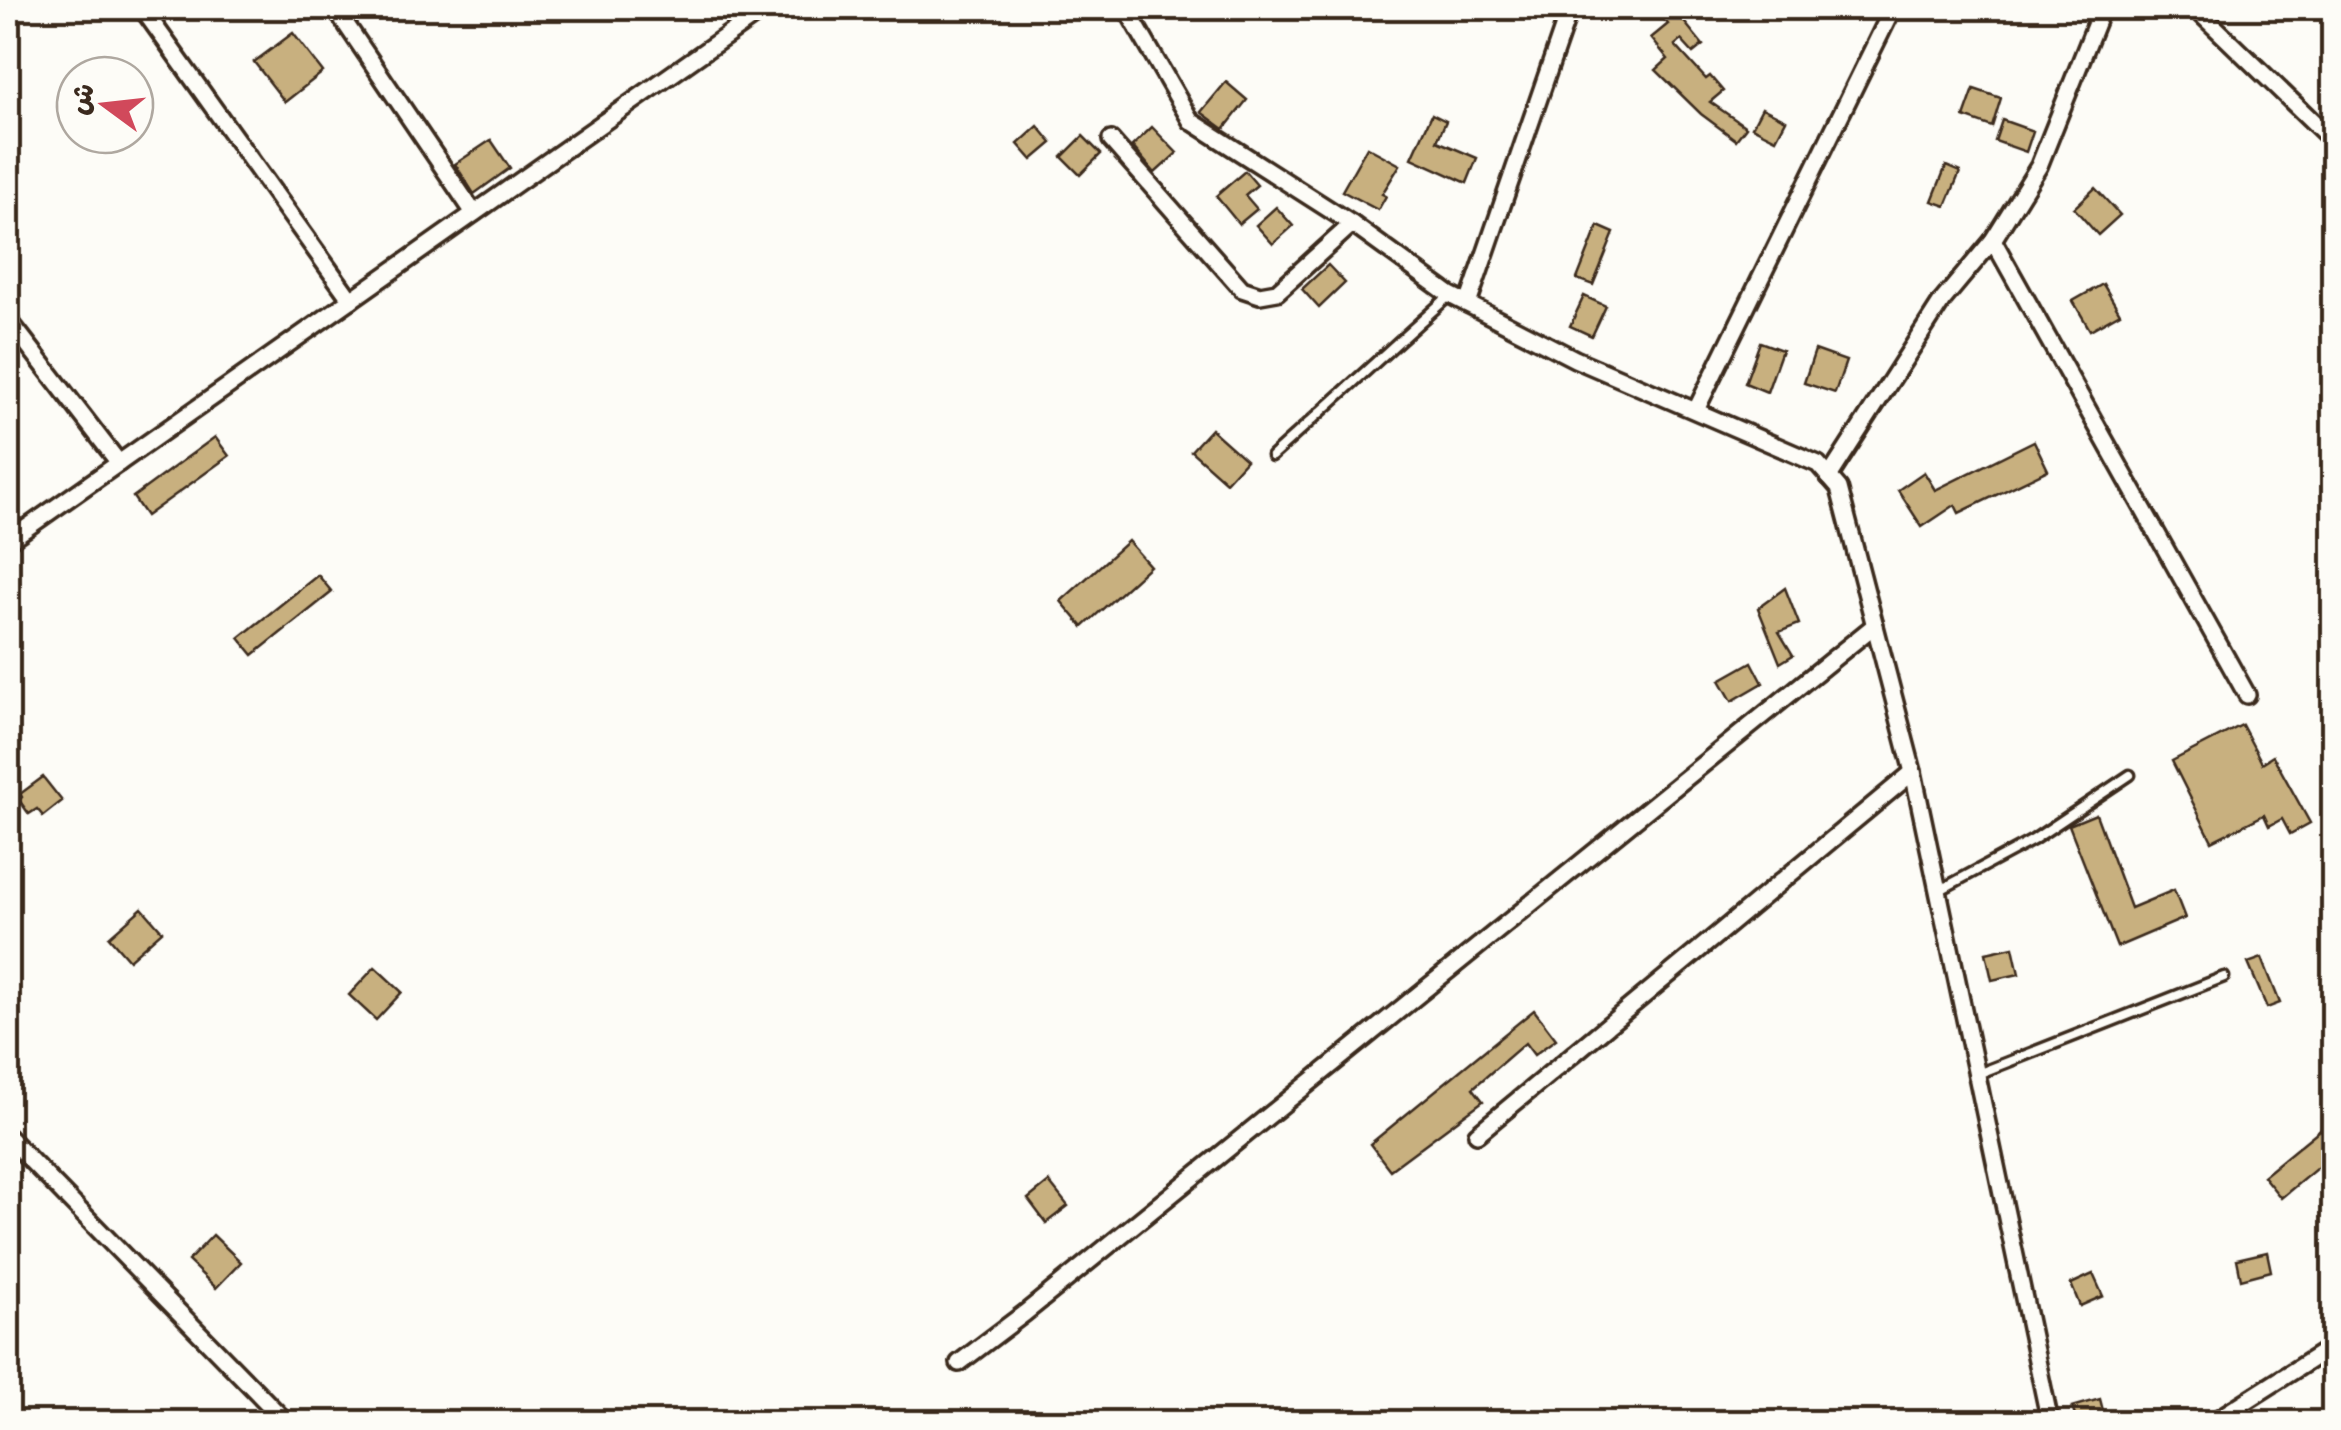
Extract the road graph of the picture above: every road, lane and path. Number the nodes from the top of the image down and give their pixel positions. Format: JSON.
{"nodes":[{"id":1,"x":142,"y":8,"type":"edge"},
{"id":2,"x":334,"y":8,"type":"edge"},
{"id":3,"x":766,"y":8,"type":"edge"},
{"id":4,"x":1126,"y":8,"type":"edge"},
{"id":5,"x":1570,"y":8,"type":"edge"},
{"id":6,"x":1893,"y":8,"type":"edge"},
{"id":7,"x":2102,"y":8,"type":"edge"},
{"id":8,"x":2195,"y":8,"type":"edge"},
{"id":9,"x":1111,"y":140,"type":"dead end"},
{"id":10,"x":2334,"y":142,"type":"edge"},
{"id":11,"x":474,"y":213,"type":"junction"},
{"id":12,"x":1352,"y":224,"type":"junction"},
{"id":13,"x":1993,"y":240,"type":"junction"},
{"id":14,"x":1450,"y":295,"type":"junction"},
{"id":15,"x":351,"y":300,"type":"junction"},
{"id":16,"x":1468,"y":304,"type":"junction"},
{"id":17,"x":8,"y":320,"type":"edge"},
{"id":18,"x":1696,"y":410,"type":"junction"},
{"id":19,"x":1272,"y":456,"type":"dead end"},
{"id":20,"x":119,"y":463,"type":"junction"},
{"id":21,"x":1829,"y":477,"type":"junction"},
{"id":22,"x":8,"y":541,"type":"edge"},
{"id":23,"x":1875,"y":625,"type":"junction"},
{"id":24,"x":2247,"y":695,"type":"dead end"},
{"id":25,"x":1913,"y":772,"type":"junction"},
{"id":26,"x":2130,"y":775,"type":"dead end"},
{"id":27,"x":1940,"y":890,"type":"junction"},
{"id":28,"x":2224,"y":978,"type":"dead end"},
{"id":29,"x":1975,"y":1075,"type":"junction"},
{"id":30,"x":1477,"y":1134,"type":"dead end"},
{"id":31,"x":8,"y":1137,"type":"edge"},
{"id":32,"x":2334,"y":1345,"type":"edge"},
{"id":33,"x":959,"y":1363,"type":"dead end"},
{"id":34,"x":286,"y":1422,"type":"edge"},
{"id":35,"x":2050,"y":1422,"type":"edge"},
{"id":36,"x":2213,"y":1422,"type":"edge"}],
"edges":[{"from":1,"to":15,"type":"street"},
{"from":2,"to":11,"type":"street"},
{"from":3,"to":11,"type":"street"},
{"from":4,"to":12,"type":"street"},
{"from":5,"to":16,"type":"street"},
{"from":6,"to":18,"type":"street"},
{"from":7,"to":13,"type":"street"},
{"from":8,"to":10,"type":"street"},
{"from":9,"to":12,"type":"street"},
{"from":11,"to":15,"type":"street"},
{"from":12,"to":14,"type":"street"},
{"from":13,"to":21,"type":"street"},
{"from":13,"to":24,"type":"street"},
{"from":14,"to":16,"type":"street"},
{"from":14,"to":19,"type":"lane"},
{"from":15,"to":20,"type":"street"},
{"from":16,"to":18,"type":"street"},
{"from":17,"to":20,"type":"street"},
{"from":18,"to":21,"type":"street"},
{"from":20,"to":22,"type":"street"},
{"from":21,"to":23,"type":"street"},
{"from":23,"to":25,"type":"street"},
{"from":23,"to":33,"type":"street"},
{"from":25,"to":27,"type":"street"},
{"from":25,"to":30,"type":"street"},
{"from":26,"to":27,"type":"lane"},
{"from":27,"to":29,"type":"street"},
{"from":28,"to":29,"type":"lane"},
{"from":29,"to":35,"type":"street"},
{"from":31,"to":34,"type":"street"},
{"from":32,"to":36,"type":"street"}]}
